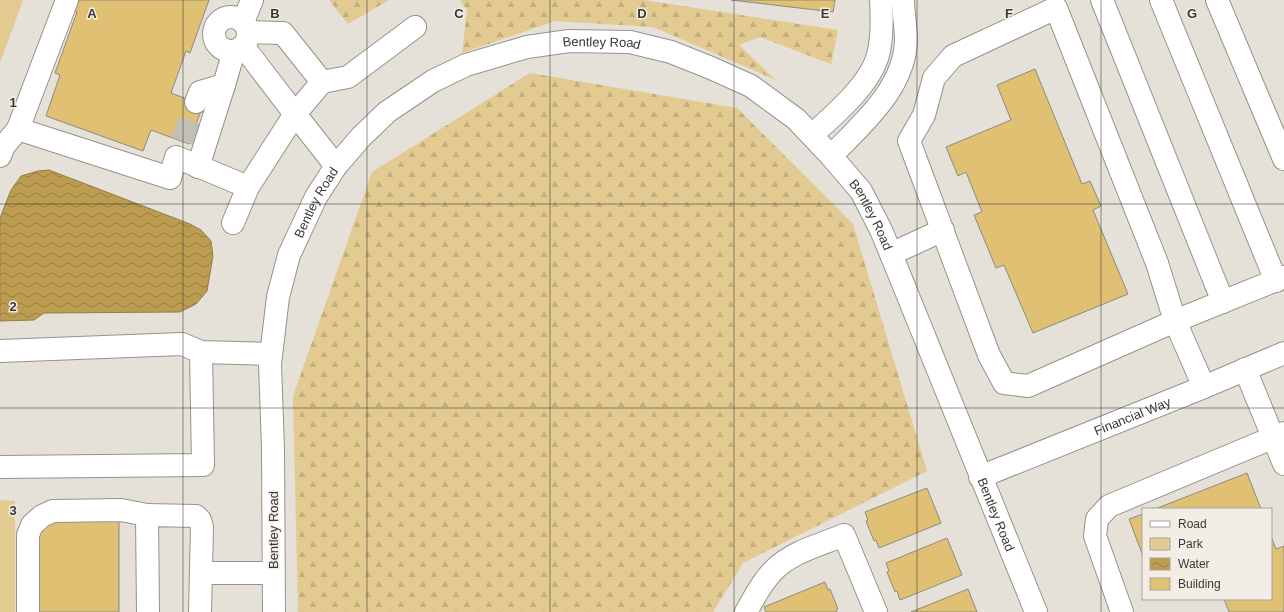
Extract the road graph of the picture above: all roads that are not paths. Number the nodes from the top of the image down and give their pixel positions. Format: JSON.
{"nodes":[{"id":1,"x":67,"y":0,"type":"edge"},
{"id":2,"x":252,"y":0,"type":"edge"},
{"id":3,"x":881,"y":0,"type":"edge"},
{"id":4,"x":903,"y":0,"type":"edge"},
{"id":5,"x":1102,"y":0,"type":"edge"},
{"id":6,"x":1161,"y":0,"type":"edge"},
{"id":7,"x":1217,"y":0,"type":"edge"},
{"id":8,"x":415,"y":27,"type":"dead end"},
{"id":9,"x":242,"y":38,"type":"junction"},
{"id":10,"x":322,"y":82,"type":"junction"},
{"id":11,"x":224,"y":85,"type":"junction"},
{"id":12,"x":196,"y":102,"type":"tunnel mouth"},
{"id":13,"x":295,"y":114,"type":"junction"},
{"id":14,"x":18,"y":129,"type":"junction"},
{"id":15,"x":812,"y":135,"type":"junction"},
{"id":16,"x":0,"y":156,"type":"edge"},
{"id":17,"x":832,"y":156,"type":"junction"},
{"id":18,"x":1284,"y":159,"type":"edge"},
{"id":19,"x":336,"y":166,"type":"junction"},
{"id":20,"x":198,"y":167,"type":"junction"},
{"id":21,"x":248,"y":187,"type":"junction"},
{"id":22,"x":233,"y":223,"type":"dead end"},
{"id":23,"x":943,"y":230,"type":"junction"},
{"id":24,"x":891,"y":254,"type":"junction"},
{"id":25,"x":1280,"y":279,"type":"edge"},
{"id":26,"x":1223,"y":302,"type":"junction"},
{"id":27,"x":1175,"y":321,"type":"junction"},
{"id":28,"x":0,"y":351,"type":"edge"},
{"id":29,"x":201,"y":352,"type":"junction"},
{"id":30,"x":271,"y":354,"type":"junction"},
{"id":31,"x":1284,"y":354,"type":"edge"},
{"id":32,"x":1245,"y":369,"type":"junction"},
{"id":33,"x":1204,"y":387,"type":"junction"},
{"id":34,"x":1278,"y":435,"type":"edge"},
{"id":35,"x":1284,"y":464,"type":"edge"},
{"id":36,"x":0,"y":467,"type":"edge"},
{"id":37,"x":980,"y":477,"type":"junction"},
{"id":38,"x":147,"y":515,"type":"junction"},
{"id":39,"x":201,"y":573,"type":"junction"},
{"id":40,"x":273,"y":573,"type":"junction"},
{"id":41,"x":28,"y":612,"type":"edge"},
{"id":42,"x":148,"y":612,"type":"edge"},
{"id":43,"x":200,"y":612,"type":"edge"},
{"id":44,"x":274,"y":612,"type":"edge"},
{"id":45,"x":746,"y":612,"type":"edge"},
{"id":46,"x":876,"y":612,"type":"edge"},
{"id":47,"x":1036,"y":612,"type":"edge"},
{"id":48,"x":1122,"y":612,"type":"edge"}],
"edges":[{"from":1,"to":14,"type":"street"},
{"from":2,"to":9,"type":"street"},
{"from":3,"to":15,"type":"street"},
{"from":4,"to":17,"type":"street"},
{"from":5,"to":26,"type":"street"},
{"from":6,"to":25,"type":"street"},
{"from":7,"to":18,"type":"street"},
{"from":8,"to":10,"type":"street"},
{"from":9,"to":10,"type":"street"},
{"from":9,"to":11,"type":"street"},
{"from":9,"to":13,"type":"street"},
{"from":10,"to":13,"type":"street"},
{"from":11,"to":12,"type":"street"},
{"from":11,"to":20,"type":"street"},
{"from":13,"to":19,"type":"street"},
{"from":13,"to":21,"type":"street"},
{"from":14,"to":16,"type":"street"},
{"from":14,"to":20,"type":"street"},
{"from":15,"to":17,"type":"street","name":"Bentley Road"},
{"from":15,"to":19,"type":"street","name":"Bentley Road"},
{"from":17,"to":24,"type":"street","name":"Bentley Road"},
{"from":19,"to":30,"type":"street","name":"Bentley Road"},
{"from":20,"to":21,"type":"street"},
{"from":21,"to":22,"type":"street"},
{"from":23,"to":24,"type":"street"},
{"from":23,"to":27,"type":"street"},
{"from":23,"to":27,"type":"street"},
{"from":24,"to":37,"type":"street","name":"Bentley Road"},
{"from":25,"to":26,"type":"street"},
{"from":26,"to":27,"type":"street"},
{"from":27,"to":33,"type":"street"},
{"from":28,"to":29,"type":"street"},
{"from":29,"to":30,"type":"street"},
{"from":29,"to":36,"type":"street"},
{"from":30,"to":40,"type":"street","name":"Bentley Road"},
{"from":31,"to":32,"type":"street","name":"Financial Way"},
{"from":32,"to":33,"type":"street","name":"Financial Way"},
{"from":32,"to":34,"type":"street"},
{"from":33,"to":37,"type":"street","name":"Financial Way"},
{"from":34,"to":35,"type":"street"},
{"from":34,"to":48,"type":"street"},
{"from":37,"to":47,"type":"street","name":"Bentley Road"},
{"from":38,"to":39,"type":"street"},
{"from":38,"to":41,"type":"street"},
{"from":38,"to":42,"type":"street"},
{"from":39,"to":40,"type":"street"},
{"from":39,"to":43,"type":"street"},
{"from":40,"to":44,"type":"street","name":"Bentley Road"},
{"from":45,"to":46,"type":"street"}]}
